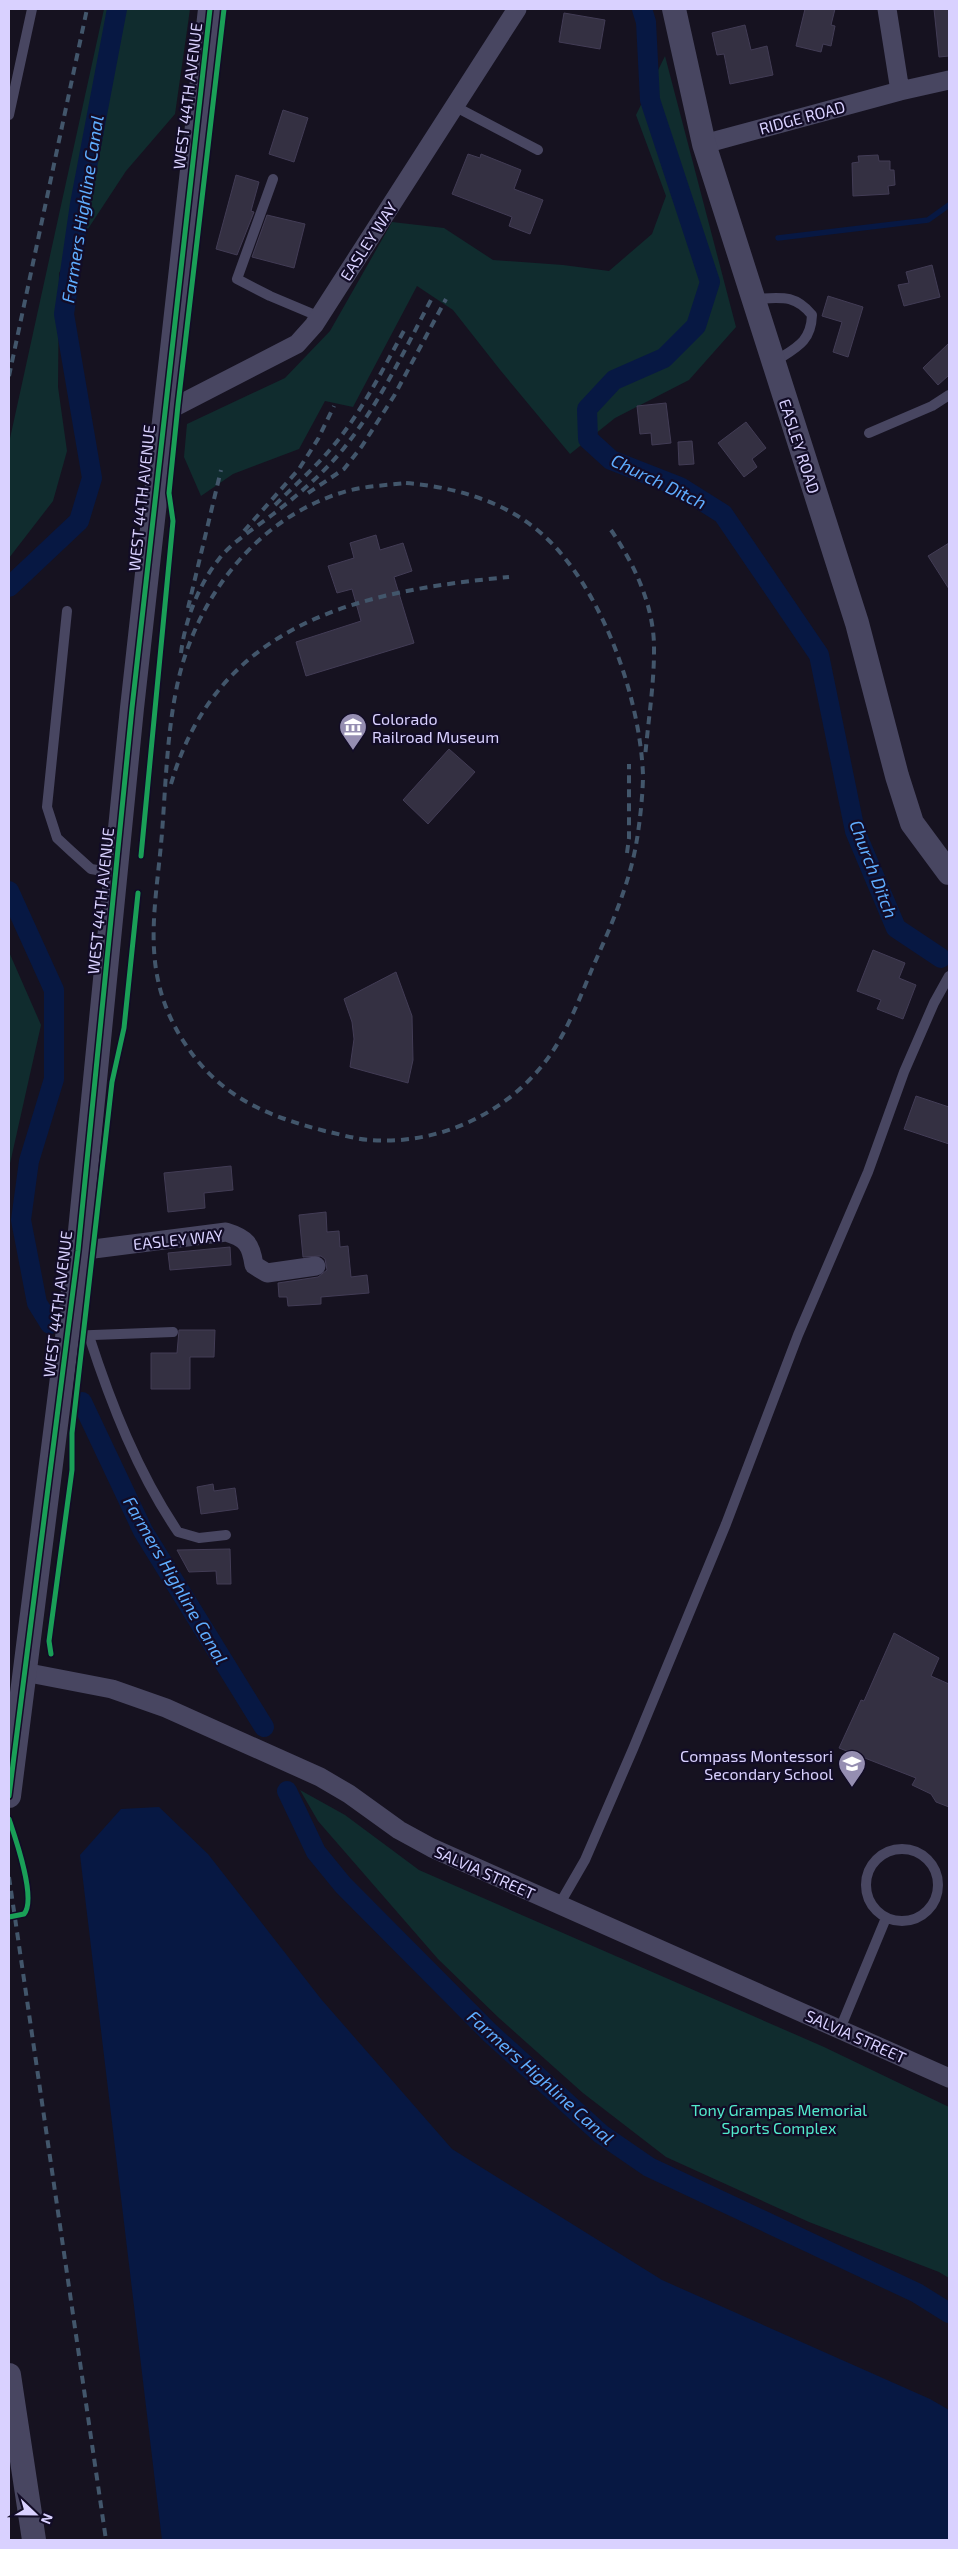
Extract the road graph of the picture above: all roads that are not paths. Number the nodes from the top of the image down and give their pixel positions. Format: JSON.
{"nodes":[{"id":1,"x":32,"y":9,"type":"edge"},
{"id":2,"x":210,"y":9,"type":"edge"},
{"id":3,"x":517,"y":9,"type":"edge"},
{"id":4,"x":674,"y":9,"type":"edge"},
{"id":5,"x":887,"y":9,"type":"edge"},
{"id":6,"x":949,"y":80,"type":"edge"},
{"id":7,"x":900,"y":91,"type":"junction"},
{"id":8,"x":454,"y":106,"type":"junction"},
{"id":9,"x":9,"y":115,"type":"edge"},
{"id":10,"x":704,"y":144,"type":"junction"},
{"id":11,"x":538,"y":150,"type":"dead end"},
{"id":12,"x":273,"y":179,"type":"dead end"},
{"id":13,"x":753,"y":298,"type":"junction"},
{"id":14,"x":320,"y":316,"type":"junction"},
{"id":15,"x":773,"y":362,"type":"junction"},
{"id":16,"x":949,"y":395,"type":"edge"},
{"id":17,"x":163,"y":413,"type":"junction"},
{"id":18,"x":869,"y":433,"type":"dead end"},
{"id":19,"x":67,"y":611,"type":"dead end"},
{"id":20,"x":115,"y":873,"type":"junction"},
{"id":21,"x":949,"y":874,"type":"edge"},
{"id":22,"x":949,"y":976,"type":"edge"},
{"id":23,"x":78,"y":1251,"type":"junction"},
{"id":24,"x":316,"y":1266,"type":"dead end"},
{"id":25,"x":173,"y":1332,"type":"dead end"},
{"id":26,"x":89,"y":1336,"type":"junction"},
{"id":27,"x":66,"y":1338,"type":"junction"},
{"id":28,"x":226,"y":1535,"type":"dead end"},
{"id":29,"x":24,"y":1672,"type":"junction"},
{"id":30,"x":9,"y":1796,"type":"edge"},
{"id":31,"x":559,"y":1905,"type":"junction"},
{"id":32,"x":886,"y":1918,"type":"junction"},
{"id":33,"x":840,"y":2029,"type":"junction"},
{"id":34,"x":949,"y":2078,"type":"edge"},
{"id":35,"x":9,"y":2375,"type":"edge"},
{"id":36,"x":34,"y":2540,"type":"edge"}],
"edges":[{"from":1,"to":9,"type":"lane"},
{"from":2,"to":17,"type":"street","name":"WEST 44TH AVENUE"},
{"from":3,"to":8,"type":"street","name":"EASLEY WAY"},
{"from":4,"to":10,"type":"street","name":"EASLEY ROAD"},
{"from":5,"to":7,"type":"street"},
{"from":6,"to":7,"type":"street","name":"RIDGE ROAD"},
{"from":7,"to":10,"type":"street","name":"RIDGE ROAD"},
{"from":8,"to":11,"type":"lane"},
{"from":8,"to":14,"type":"street","name":"EASLEY WAY"},
{"from":10,"to":13,"type":"street","name":"EASLEY ROAD"},
{"from":12,"to":14,"type":"lane"},
{"from":13,"to":15,"type":"street","name":"EASLEY ROAD"},
{"from":13,"to":15,"type":"lane"},
{"from":14,"to":17,"type":"street","name":"EASLEY WAY"},
{"from":15,"to":21,"type":"street","name":"EASLEY ROAD"},
{"from":16,"to":18,"type":"lane"},
{"from":17,"to":20,"type":"street","name":"WEST 44TH AVENUE"},
{"from":19,"to":20,"type":"lane"},
{"from":20,"to":23,"type":"street","name":"WEST 44TH AVENUE"},
{"from":22,"to":31,"type":"lane"},
{"from":23,"to":24,"type":"street","name":"EASLEY WAY"},
{"from":23,"to":27,"type":"street","name":"WEST 44TH AVENUE"},
{"from":25,"to":26,"type":"lane"},
{"from":26,"to":27,"type":"lane"},
{"from":26,"to":28,"type":"lane"},
{"from":27,"to":29,"type":"street","name":"WEST 44TH AVENUE"},
{"from":29,"to":30,"type":"street","name":"WEST 44TH AVENUE"},
{"from":29,"to":31,"type":"street","name":"SALVIA STREET"},
{"from":31,"to":33,"type":"street","name":"SALVIA STREET"},
{"from":32,"to":32,"type":"lane"},
{"from":32,"to":33,"type":"lane"},
{"from":33,"to":34,"type":"street","name":"SALVIA STREET"},
{"from":35,"to":36,"type":"street"}]}
